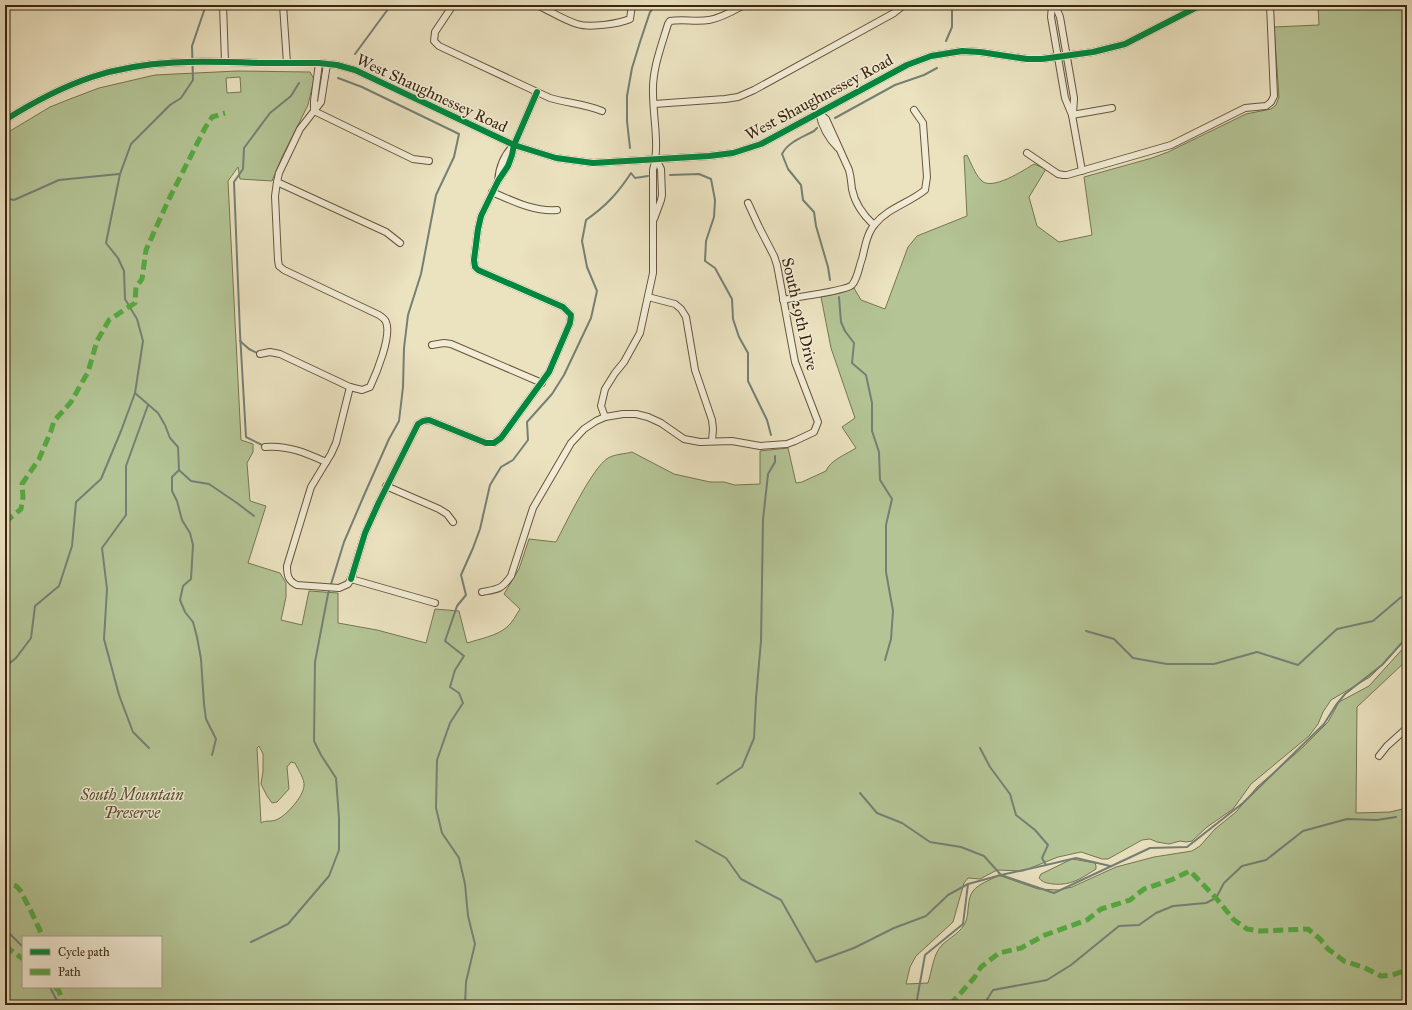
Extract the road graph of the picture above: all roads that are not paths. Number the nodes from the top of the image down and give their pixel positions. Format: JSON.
{"nodes":[{"id":1,"x":223,"y":5,"type":"edge"},
{"id":2,"x":283,"y":5,"type":"edge"},
{"id":3,"x":453,"y":5,"type":"edge"},
{"id":4,"x":537,"y":5,"type":"edge"},
{"id":5,"x":632,"y":5,"type":"edge"},
{"id":6,"x":744,"y":5,"type":"edge"},
{"id":7,"x":1053,"y":5,"type":"edge"},
{"id":8,"x":1201,"y":5,"type":"edge"},
{"id":9,"x":1270,"y":5,"type":"edge"},
{"id":10,"x":904,"y":6,"type":"edge"},
{"id":11,"x":1062,"y":30,"type":"junction"},
{"id":12,"x":1054,"y":32,"type":"junction"},
{"id":13,"x":1067,"y":56,"type":"junction"},
{"id":14,"x":1058,"y":58,"type":"junction"},
{"id":15,"x":225,"y":62,"type":"junction"},
{"id":16,"x":287,"y":62,"type":"junction"},
{"id":17,"x":319,"y":63,"type":"junction"},
{"id":18,"x":327,"y":64,"type":"junction"},
{"id":19,"x":1072,"y":85,"type":"junction"},
{"id":20,"x":1063,"y":86,"type":"junction"},
{"id":21,"x":538,"y":92,"type":"junction"},
{"id":22,"x":315,"y":93,"type":"junction"},
{"id":23,"x":322,"y":94,"type":"junction"},
{"id":24,"x":654,"y":104,"type":"junction"},
{"id":25,"x":1112,"y":108,"type":"dead end"},
{"id":26,"x":914,"y":110,"type":"dead end"},
{"id":27,"x":314,"y":111,"type":"junction"},
{"id":28,"x":602,"y":111,"type":"dead end"},
{"id":29,"x":819,"y":113,"type":"junction"},
{"id":30,"x":1072,"y":116,"type":"junction"},
{"id":31,"x":5,"y":120,"type":"edge"},
{"id":32,"x":514,"y":145,"type":"junction"},
{"id":33,"x":1027,"y":153,"type":"dead end"},
{"id":34,"x":656,"y":159,"type":"junction"},
{"id":35,"x":429,"y":161,"type":"dead end"},
{"id":36,"x":1082,"y":171,"type":"junction"},
{"id":37,"x":277,"y":182,"type":"junction"},
{"id":38,"x":653,"y":188,"type":"junction"},
{"id":39,"x":662,"y":188,"type":"junction"},
{"id":40,"x":492,"y":192,"type":"junction"},
{"id":41,"x":748,"y":202,"type":"dead end"},
{"id":42,"x":556,"y":210,"type":"dead end"},
{"id":43,"x":653,"y":221,"type":"junction"},
{"id":44,"x":874,"y":225,"type":"junction"},
{"id":45,"x":400,"y":243,"type":"dead end"},
{"id":46,"x":648,"y":297,"type":"junction"},
{"id":47,"x":784,"y":300,"type":"junction"},
{"id":48,"x":432,"y":345,"type":"dead end"},
{"id":49,"x":260,"y":354,"type":"dead end"},
{"id":50,"x":542,"y":383,"type":"junction"},
{"id":51,"x":350,"y":387,"type":"junction"},
{"id":52,"x":605,"y":417,"type":"junction"},
{"id":53,"x":712,"y":441,"type":"junction"},
{"id":54,"x":265,"y":447,"type":"dead end"},
{"id":55,"x":326,"y":462,"type":"junction"},
{"id":56,"x":386,"y":486,"type":"junction"},
{"id":57,"x":453,"y":522,"type":"dead end"},
{"id":58,"x":351,"y":579,"type":"junction"},
{"id":59,"x":482,"y":592,"type":"dead end"},
{"id":60,"x":435,"y":603,"type":"dead end"},
{"id":61,"x":1407,"y":728,"type":"edge"},
{"id":62,"x":1379,"y":756,"type":"dead end"}],
"edges":[{"from":1,"to":15,"type":"street"},
{"from":2,"to":16,"type":"street"},
{"from":3,"to":21,"type":"street"},
{"from":4,"to":5,"type":"street"},
{"from":6,"to":24,"type":"street"},
{"from":7,"to":11,"type":"street"},
{"from":7,"to":12,"type":"street"},
{"from":8,"to":13,"type":"street","name":"West Shaughnessey Road"},
{"from":9,"to":36,"type":"street"},
{"from":10,"to":24,"type":"street"},
{"from":11,"to":12,"type":"street"},
{"from":11,"to":13,"type":"street"},
{"from":12,"to":14,"type":"street"},
{"from":13,"to":14,"type":"street","name":"West Shaughnessey Road"},
{"from":13,"to":19,"type":"street"},
{"from":14,"to":20,"type":"street"},
{"from":14,"to":29,"type":"street","name":"West Shaughnessey Road"},
{"from":15,"to":16,"type":"street","name":"West Shaughnessey Road"},
{"from":15,"to":31,"type":"street","name":"West Shaughnessey Road"},
{"from":16,"to":17,"type":"street","name":"West Shaughnessey Road"},
{"from":17,"to":18,"type":"street","name":"West Shaughnessey Road"},
{"from":17,"to":22,"type":"street"},
{"from":18,"to":23,"type":"street"},
{"from":18,"to":32,"type":"street","name":"West Shaughnessey Road"},
{"from":19,"to":20,"type":"street"},
{"from":19,"to":30,"type":"street"},
{"from":20,"to":30,"type":"street"},
{"from":21,"to":28,"type":"street"},
{"from":21,"to":32,"type":"street"},
{"from":22,"to":23,"type":"street"},
{"from":22,"to":27,"type":"street"},
{"from":23,"to":27,"type":"street"},
{"from":24,"to":34,"type":"street"},
{"from":25,"to":30,"type":"street"},
{"from":26,"to":44,"type":"street"},
{"from":27,"to":35,"type":"street"},
{"from":27,"to":37,"type":"street"},
{"from":29,"to":34,"type":"street","name":"West Shaughnessey Road"},
{"from":29,"to":44,"type":"street"},
{"from":30,"to":36,"type":"street"},
{"from":32,"to":34,"type":"street","name":"West Shaughnessey Road"},
{"from":32,"to":40,"type":"street"},
{"from":33,"to":36,"type":"street"},
{"from":34,"to":38,"type":"street"},
{"from":34,"to":39,"type":"street"},
{"from":37,"to":45,"type":"street"},
{"from":37,"to":51,"type":"street"},
{"from":38,"to":39,"type":"street"},
{"from":38,"to":43,"type":"street"},
{"from":39,"to":43,"type":"street"},
{"from":40,"to":42,"type":"street"},
{"from":40,"to":50,"type":"street"},
{"from":41,"to":47,"type":"street","name":"South 29th Drive"},
{"from":43,"to":46,"type":"street"},
{"from":44,"to":47,"type":"street"},
{"from":46,"to":52,"type":"street"},
{"from":46,"to":53,"type":"street"},
{"from":47,"to":53,"type":"street","name":"South 29th Drive"},
{"from":48,"to":50,"type":"street"},
{"from":49,"to":51,"type":"street"},
{"from":50,"to":56,"type":"street"},
{"from":51,"to":55,"type":"street"},
{"from":52,"to":53,"type":"street"},
{"from":52,"to":59,"type":"street"},
{"from":54,"to":55,"type":"street"},
{"from":55,"to":58,"type":"street"},
{"from":56,"to":57,"type":"street"},
{"from":56,"to":58,"type":"street"},
{"from":58,"to":60,"type":"street"},
{"from":61,"to":62,"type":"street"}]}
